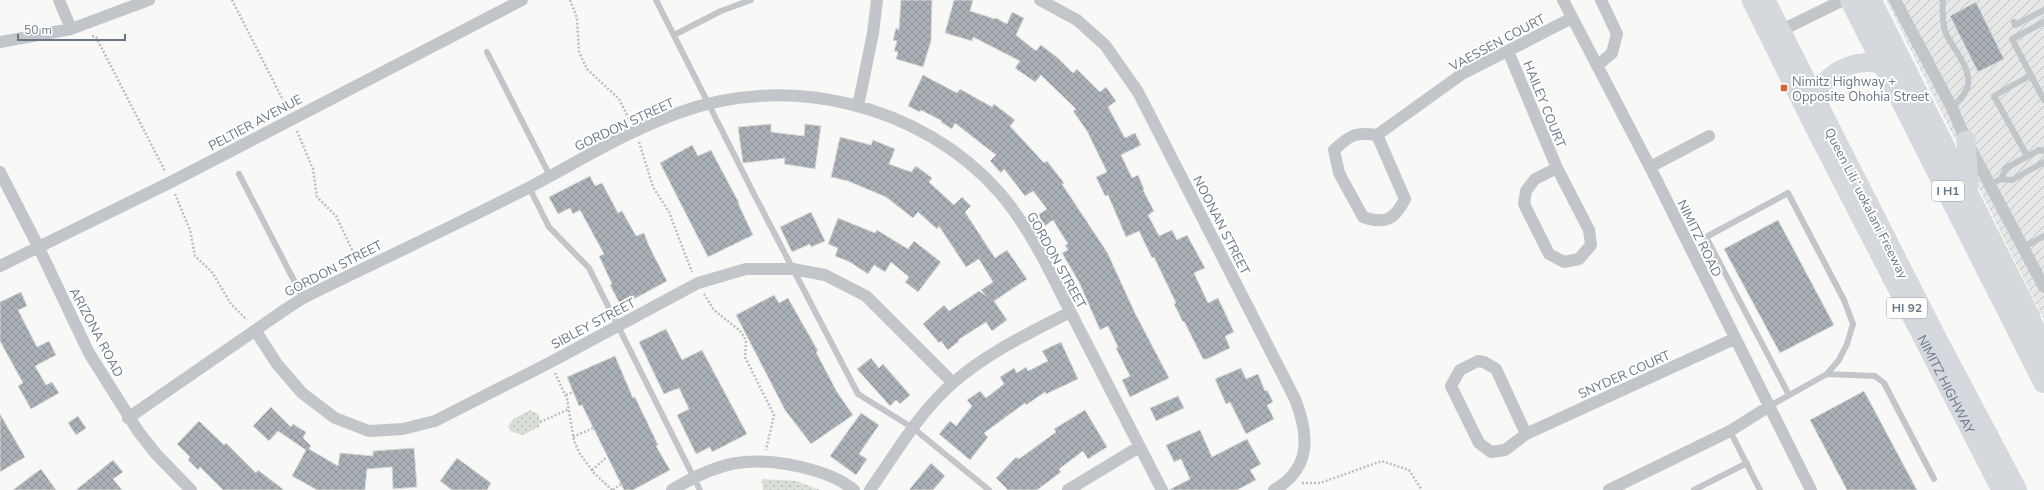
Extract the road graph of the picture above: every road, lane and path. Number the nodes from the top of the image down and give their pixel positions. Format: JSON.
{"nodes":[{"id":1,"x":59,"y":0,"type":"edge"},
{"id":2,"x":232,"y":0,"type":"edge"},
{"id":3,"x":522,"y":0,"type":"edge"},
{"id":4,"x":570,"y":0,"type":"edge"},
{"id":5,"x":656,"y":0,"type":"edge"},
{"id":6,"x":751,"y":0,"type":"edge"},
{"id":7,"x":878,"y":0,"type":"edge"},
{"id":8,"x":1040,"y":0,"type":"edge"},
{"id":9,"x":1563,"y":0,"type":"edge"},
{"id":10,"x":1601,"y":0,"type":"edge"},
{"id":11,"x":1751,"y":0,"type":"edge"},
{"id":12,"x":1764,"y":0,"type":"edge"},
{"id":13,"x":1843,"y":0,"type":"edge"},
{"id":14,"x":1851,"y":0,"type":"edge"},
{"id":15,"x":1858,"y":0,"type":"edge"},
{"id":16,"x":1872,"y":0,"type":"edge"},
{"id":17,"x":1895,"y":0,"type":"edge"},
{"id":18,"x":1943,"y":0,"type":"edge"},
{"id":19,"x":144,"y":1,"type":"edge"},
{"id":20,"x":2042,"y":11,"type":"edge"},
{"id":21,"x":1572,"y":18,"type":"junction"},
{"id":22,"x":2044,"y":19,"type":"edge"},
{"id":23,"x":2014,"y":22,"type":"dead end"},
{"id":24,"x":2044,"y":22,"type":"edge"},
{"id":25,"x":71,"y":29,"type":"junction"},
{"id":26,"x":674,"y":35,"type":"junction"},
{"id":27,"x":1770,"y":36,"type":"junction"},
{"id":28,"x":0,"y":42,"type":"edge"},
{"id":29,"x":1508,"y":51,"type":"junction"},
{"id":30,"x":487,"y":52,"type":"dead end"},
{"id":31,"x":1597,"y":66,"type":"junction"},
{"id":32,"x":2031,"y":75,"type":"junction"},
{"id":33,"x":1921,"y":98,"type":"junction"},
{"id":34,"x":2044,"y":100,"type":"edge"},
{"id":35,"x":709,"y":103,"type":"junction"},
{"id":36,"x":858,"y":106,"type":"junction"},
{"id":37,"x":1952,"y":108,"type":"junction"},
{"id":38,"x":292,"y":119,"type":"junction"},
{"id":39,"x":1813,"y":125,"type":"junction"},
{"id":40,"x":636,"y":131,"type":"junction"},
{"id":41,"x":1377,"y":135,"type":"junction"},
{"id":42,"x":1709,"y":136,"type":"dead end"},
{"id":43,"x":1966,"y":140,"type":"junction"},
{"id":44,"x":2044,"y":151,"type":"edge"},
{"id":45,"x":2027,"y":156,"type":"junction"},
{"id":46,"x":2044,"y":162,"type":"edge"},
{"id":47,"x":1650,"y":167,"type":"junction"},
{"id":48,"x":1556,"y":168,"type":"junction"},
{"id":49,"x":0,"y":172,"type":"edge"},
{"id":50,"x":239,"y":174,"type":"dead end"},
{"id":51,"x":550,"y":176,"type":"junction"},
{"id":52,"x":1996,"y":181,"type":"junction"},
{"id":53,"x":529,"y":187,"type":"junction"},
{"id":54,"x":1970,"y":196,"type":"junction"},
{"id":55,"x":2044,"y":236,"type":"edge"},
{"id":56,"x":38,"y":246,"type":"junction"},
{"id":57,"x":2024,"y":246,"type":"junction"},
{"id":58,"x":0,"y":266,"type":"edge"},
{"id":59,"x":361,"y":269,"type":"junction"},
{"id":60,"x":793,"y":269,"type":"junction"},
{"id":61,"x":698,"y":283,"type":"junction"},
{"id":62,"x":2044,"y":287,"type":"edge"},
{"id":63,"x":304,"y":298,"type":"junction"},
{"id":64,"x":1070,"y":312,"type":"junction"},
{"id":65,"x":617,"y":326,"type":"junction"},
{"id":66,"x":255,"y":330,"type":"junction"},
{"id":67,"x":1934,"y":335,"type":"junction"},
{"id":68,"x":1734,"y":339,"type":"junction"},
{"id":69,"x":2044,"y":343,"type":"edge"},
{"id":70,"x":2044,"y":347,"type":"edge"},
{"id":71,"x":549,"y":363,"type":"junction"},
{"id":72,"x":1827,"y":374,"type":"junction"},
{"id":73,"x":2044,"y":382,"type":"edge"},
{"id":74,"x":953,"y":383,"type":"junction"},
{"id":75,"x":573,"y":392,"type":"dead end"},
{"id":76,"x":566,"y":395,"type":"junction"},
{"id":77,"x":1789,"y":395,"type":"junction"},
{"id":78,"x":1768,"y":407,"type":"junction"},
{"id":79,"x":569,"y":409,"type":"junction"},
{"id":80,"x":128,"y":418,"type":"junction"},
{"id":81,"x":540,"y":422,"type":"dead end"},
{"id":82,"x":593,"y":428,"type":"dead end"},
{"id":83,"x":913,"y":428,"type":"junction"},
{"id":84,"x":1730,"y":431,"type":"junction"},
{"id":85,"x":1526,"y":434,"type":"junction"},
{"id":86,"x":573,"y":437,"type":"junction"},
{"id":87,"x":1139,"y":447,"type":"junction"},
{"id":88,"x":607,"y":457,"type":"dead end"},
{"id":89,"x":764,"y":460,"type":"junction"},
{"id":90,"x":1747,"y":463,"type":"junction"},
{"id":91,"x":592,"y":470,"type":"junction"},
{"id":92,"x":694,"y":477,"type":"junction"},
{"id":93,"x":1934,"y":479,"type":"dead end"},
{"id":94,"x":621,"y":484,"type":"dead end"},
{"id":95,"x":1278,"y":487,"type":"edge"},
{"id":96,"x":191,"y":490,"type":"edge"},
{"id":97,"x":613,"y":490,"type":"edge"},
{"id":98,"x":672,"y":490,"type":"edge"},
{"id":99,"x":700,"y":490,"type":"edge"},
{"id":100,"x":854,"y":490,"type":"edge"},
{"id":101,"x":870,"y":490,"type":"edge"},
{"id":102,"x":989,"y":490,"type":"edge"},
{"id":103,"x":1068,"y":490,"type":"edge"},
{"id":104,"x":1162,"y":490,"type":"edge"},
{"id":105,"x":1422,"y":490,"type":"edge"},
{"id":106,"x":1609,"y":490,"type":"edge"},
{"id":107,"x":1694,"y":490,"type":"edge"},
{"id":108,"x":1760,"y":490,"type":"edge"},
{"id":109,"x":1811,"y":490,"type":"edge"},
{"id":110,"x":2000,"y":490,"type":"edge"},
{"id":111,"x":2016,"y":490,"type":"edge"}],
"edges":[{"from":1,"to":25,"type":"street"},
{"from":2,"to":38,"type":"path"},
{"from":3,"to":38,"type":"street","name":"PELTIER AVENUE"},
{"from":4,"to":40,"type":"path"},
{"from":5,"to":26,"type":"lane"},
{"from":6,"to":26,"type":"lane"},
{"from":7,"to":36,"type":"street"},
{"from":8,"to":95,"type":"street","name":"NOONAN STREET"},
{"from":9,"to":21,"type":"street","name":"NIMITZ ROAD"},
{"from":10,"to":31,"type":"street"},
{"from":11,"to":27,"type":"main road","name":"NIMITZ HIGHWAY","number":"HI 92"},
{"from":12,"to":67,"type":"highway","name":"Queen Liliʻuokalani Freeway"},
{"from":13,"to":27,"type":"street"},
{"from":14,"to":73,"type":"highway","number":"I H1"},
{"from":15,"to":70,"type":"highway"},
{"from":16,"to":33,"type":"main road"},
{"from":17,"to":37,"type":"street"},
{"from":18,"to":37,"type":"lane"},
{"from":19,"to":25,"type":"street"},
{"from":20,"to":22,"type":"lane"},
{"from":20,"to":23,"type":"lane"},
{"from":21,"to":29,"type":"street","name":"VAESSEN COURT"},
{"from":21,"to":31,"type":"street","name":"NIMITZ ROAD"},
{"from":24,"to":32,"type":"lane"},
{"from":25,"to":28,"type":"street"},
{"from":26,"to":35,"type":"lane"},
{"from":27,"to":39,"type":"main road","name":"NIMITZ HIGHWAY","number":"HI 92"},
{"from":29,"to":41,"type":"street","name":"VAESSEN COURT"},
{"from":29,"to":48,"type":"street","name":"HAILEY COURT"},
{"from":30,"to":51,"type":"lane"},
{"from":31,"to":47,"type":"street","name":"NIMITZ ROAD"},
{"from":32,"to":34,"type":"lane"},
{"from":32,"to":45,"type":"lane"},
{"from":33,"to":39,"type":"main road"},
{"from":33,"to":54,"type":"main road"},
{"from":35,"to":36,"type":"street","name":"GORDON STREET"},
{"from":35,"to":40,"type":"street","name":"GORDON STREET"},
{"from":35,"to":60,"type":"lane"},
{"from":36,"to":64,"type":"street","name":"GORDON STREET"},
{"from":37,"to":43,"type":"street"},
{"from":38,"to":56,"type":"street","name":"PELTIER AVENUE"},
{"from":38,"to":59,"type":"path"},
{"from":39,"to":110,"type":"main road","name":"NIMITZ HIGHWAY","number":"HI 92"},
{"from":40,"to":51,"type":"street","name":"GORDON STREET"},
{"from":40,"to":61,"type":"path"},
{"from":41,"to":41,"type":"street"},
{"from":42,"to":47,"type":"street"},
{"from":43,"to":52,"type":"street"},
{"from":43,"to":54,"type":"main road"},
{"from":44,"to":45,"type":"lane"},
{"from":45,"to":52,"type":"lane"},
{"from":46,"to":52,"type":"lane"},
{"from":47,"to":68,"type":"street","name":"NIMITZ ROAD"},
{"from":48,"to":48,"type":"street","name":"HAILEY COURT"},
{"from":49,"to":56,"type":"street","name":"ARIZONA ROAD"},
{"from":50,"to":63,"type":"lane"},
{"from":51,"to":53,"type":"street","name":"GORDON STREET"},
{"from":52,"to":57,"type":"street"},
{"from":53,"to":59,"type":"street","name":"GORDON STREET"},
{"from":53,"to":65,"type":"lane"},
{"from":54,"to":69,"type":"main road"},
{"from":55,"to":57,"type":"lane"},
{"from":56,"to":58,"type":"street","name":"PELTIER AVENUE"},
{"from":56,"to":80,"type":"street","name":"ARIZONA ROAD"},
{"from":57,"to":62,"type":"street"},
{"from":59,"to":63,"type":"street","name":"GORDON STREET"},
{"from":60,"to":61,"type":"street","name":"SIBLEY STREET"},
{"from":60,"to":74,"type":"street","name":"SIBLEY STREET"},
{"from":60,"to":83,"type":"lane"},
{"from":61,"to":65,"type":"street","name":"SIBLEY STREET"},
{"from":61,"to":89,"type":"path"},
{"from":63,"to":66,"type":"street","name":"GORDON STREET"},
{"from":64,"to":74,"type":"street"},
{"from":64,"to":87,"type":"street","name":"GORDON STREET"},
{"from":65,"to":71,"type":"street","name":"SIBLEY STREET"},
{"from":65,"to":92,"type":"lane"},
{"from":66,"to":71,"type":"street","name":"SIBLEY STREET"},
{"from":66,"to":80,"type":"street","name":"GORDON STREET"},
{"from":67,"to":110,"type":"highway"},
{"from":67,"to":111,"type":"highway","name":"Queen Liliʻuokalani Freeway"},
{"from":68,"to":78,"type":"street","name":"NIMITZ ROAD"},
{"from":68,"to":85,"type":"street","name":"SNYDER COURT"},
{"from":71,"to":76,"type":"path"},
{"from":72,"to":77,"type":"lane"},
{"from":72,"to":77,"type":"lane"},
{"from":72,"to":93,"type":"lane"},
{"from":74,"to":83,"type":"street"},
{"from":75,"to":76,"type":"path"},
{"from":76,"to":79,"type":"path"},
{"from":77,"to":78,"type":"lane"},
{"from":78,"to":84,"type":"street"},
{"from":78,"to":109,"type":"street","name":"NIMITZ ROAD"},
{"from":79,"to":81,"type":"path"},
{"from":79,"to":86,"type":"path"},
{"from":80,"to":96,"type":"street","name":"ARIZONA ROAD"},
{"from":82,"to":86,"type":"path"},
{"from":83,"to":101,"type":"street"},
{"from":83,"to":102,"type":"lane"},
{"from":84,"to":90,"type":"lane"},
{"from":84,"to":106,"type":"street"},
{"from":85,"to":85,"type":"street","name":"SNYDER COURT"},
{"from":86,"to":91,"type":"path"},
{"from":87,"to":103,"type":"street"},
{"from":87,"to":104,"type":"street","name":"GORDON STREET"},
{"from":88,"to":91,"type":"path"},
{"from":89,"to":92,"type":"street"},
{"from":89,"to":100,"type":"street"},
{"from":90,"to":107,"type":"lane"},
{"from":90,"to":108,"type":"lane"},
{"from":91,"to":97,"type":"path"},
{"from":92,"to":98,"type":"street"},
{"from":92,"to":99,"type":"lane"},
{"from":94,"to":97,"type":"path"},
{"from":95,"to":105,"type":"path"}]}
